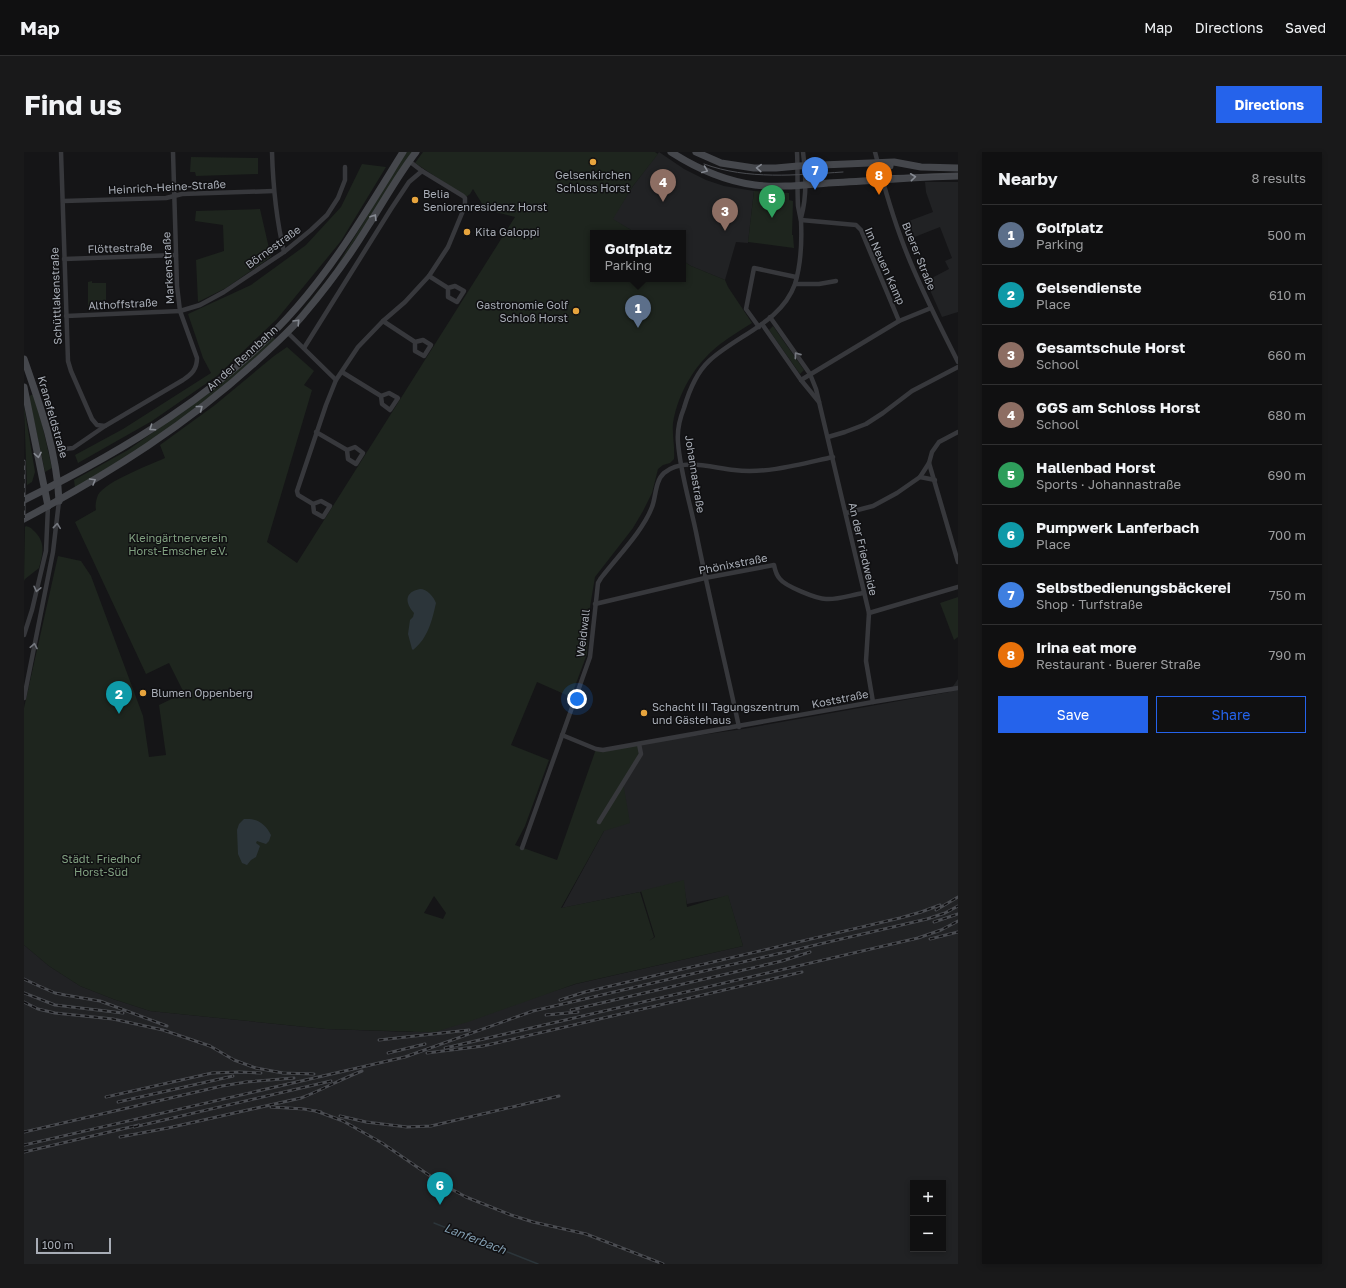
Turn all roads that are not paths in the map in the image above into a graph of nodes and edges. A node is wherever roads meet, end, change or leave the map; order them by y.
1 (61, 152) edge
2 (172, 152) edge
3 (272, 152) edge
4 (403, 152) edge
5 (416, 152) edge
6 (670, 152) edge
7 (696, 152) edge
8 (797, 152) edge
9 (803, 152) edge
10 (874, 152) edge
11 (409, 161) junction
12 (345, 166) dead end
13 (802, 166) junction
14 (878, 166) junction
15 (958, 168) edge
16 (422, 171) junction
17 (958, 176) edge
18 (883, 181) junction
19 (802, 185) junction
20 (273, 191) junction
21 (174, 197) junction
22 (63, 202) junction
23 (801, 220) junction
24 (284, 252) junction
25 (176, 255) junction
26 (64, 259) junction
27 (429, 276) junction
28 (796, 277) junction
29 (836, 281) dead end
30 (795, 284) junction
31 (448, 288) dead end
32 (932, 308) junction
33 (180, 310) junction
34 (66, 316) junction
35 (770, 317) junction
36 (383, 321) junction
37 (899, 321) junction
38 (280, 326) junction
39 (761, 326) junction
40 (287, 332) junction
41 (415, 342) dead end
42 (304, 348) junction
43 (24, 359) edge
44 (958, 362) edge
45 (958, 367) edge
46 (342, 372) junction
47 (810, 374) junction
48 (336, 380) junction
49 (801, 380) junction
50 (24, 386) edge
51 (381, 396) dead end
52 (819, 402) junction
53 (105, 426) junction
54 (316, 432) junction
55 (958, 432) edge
56 (828, 437) junction
57 (65, 449) dead end
58 (347, 450) dead end
59 (833, 457) junction
60 (929, 463) junction
61 (682, 465) junction
62 (920, 478) junction
63 (935, 480) junction
64 (58, 482) junction
65 (45, 490) junction
66 (24, 500) edge
67 (59, 501) junction
68 (313, 504) dead end
69 (48, 506) junction
70 (846, 513) junction
71 (24, 519) edge
72 (958, 562) edge
73 (705, 578) junction
74 (958, 587) edge
75 (863, 593) junction
76 (595, 604) junction
77 (869, 613) junction
78 (24, 635) edge
79 (958, 688) edge
80 (24, 698) edge
81 (873, 702) junction
82 (739, 727) junction
83 (562, 735) junction
84 (639, 744) junction
85 (599, 822) dead end
86 (522, 848) dead end

1 - 22 street, Schüttlakenstraße
2 - 21 street, Markenstraße
3 - 20 street
4 - 38 main road, An der Rennbahn
5 - 11 main road, An der Rennbahn
6 -> 19 main road
13 -> 7 main road
8 - 13 street
9 - 13 street
10 - 14 street, Buerer Straße
11 - 16 street
40 -> 11 main road, An der Rennbahn
12 - 24 street, Börnestraße
13 - 14 main road
13 - 19 street, Johannastraße
14 - 15 main road
14 - 18 street, Buerer Straße
16 - 27 street
16 - 42 street
18 -> 17 main road
18 - 19 main road
18 - 32 street, Buerer Straße
19 - 23 street, Johannastraße
20 - 21 street, Heinrich-Heine-Straße
20 - 24 street
21 - 22 street, Heinrich-Heine-Straße
21 - 25 street, Markenstraße
22 - 26 street, Schüttlakenstraße
23 - 28 street, Johannastraße
23 - 37 street, Im Neuen Kamp
24 - 33 street, Börnestraße
25 - 26 street, Flöttestraße
25 - 33 street, Markenstraße
26 - 34 street, Schüttlakenstraße
27 - 31 street
27 - 36 street
28 - 30 street, Johannastraße
28 - 39 street, An der Friedweide
29 - 30 street
30 - 35 street, Johannastraße
32 - 37 street
32 - 44 street, Buerer Straße
33 - 34 street, Althoffstraße
33 - 53 street, Markenstraße
34 - 53 street, Schüttlakenstraße
35 - 39 street, Johannastraße
47 -> 35 street, An der Friedweide
36 - 41 street
36 - 46 street
37 - 47 street
38 - 40 main road
38 -> 64 main road, An der Rennbahn
39 - 49 street, An der Friedweide
39 - 61 street, Johannastraße
40 - 42 street
67 -> 40 main road, An der Rennbahn
42 - 48 street
43 - 64 main road, Kranefeldstraße
45 - 56 street
46 - 48 street
46 - 51 street
47 - 49 street
47 - 52 street, An der Friedweide
48 - 54 street
49 - 52 street, An der Friedweide
50 -> 65 main road, Kranefeldstraße
52 - 56 street, An der Friedweide
53 - 57 street, Markenstraße
54 - 58 street
54 - 68 street
55 - 60 street
56 - 59 street, An der Friedweide
59 - 61 street
59 - 70 street, An der Friedweide
60 - 62 street
60 - 63 street
61 - 73 street, Johannastraße
61 - 76 street, Weidwall
62 - 63 street
62 - 70 street
63 - 72 street
64 - 65 main road, An der Rennbahn
64 - 67 main road, Kranefeldstraße
65 - 66 main road, An der Rennbahn
65 - 69 main road, Kranefeldstraße
67 - 69 main road, An der Rennbahn
80 -> 67 street
69 - 71 main road, An der Rennbahn
69 -> 78 street
70 - 75 street, An der Friedweide
73 - 75 street, Phönixstraße
73 - 76 street, Phönixstraße
73 - 82 street, Johannastraße
74 - 77 street
75 - 77 street, An der Friedweide
76 - 83 street, Weidwall
77 - 81 street, An der Friedweide
79 - 81 street, Koststraße
81 - 82 street, Koststraße
82 - 84 street, Koststraße
83 - 84 street, Koststraße
83 - 86 street, Weidwall
84 - 85 street

